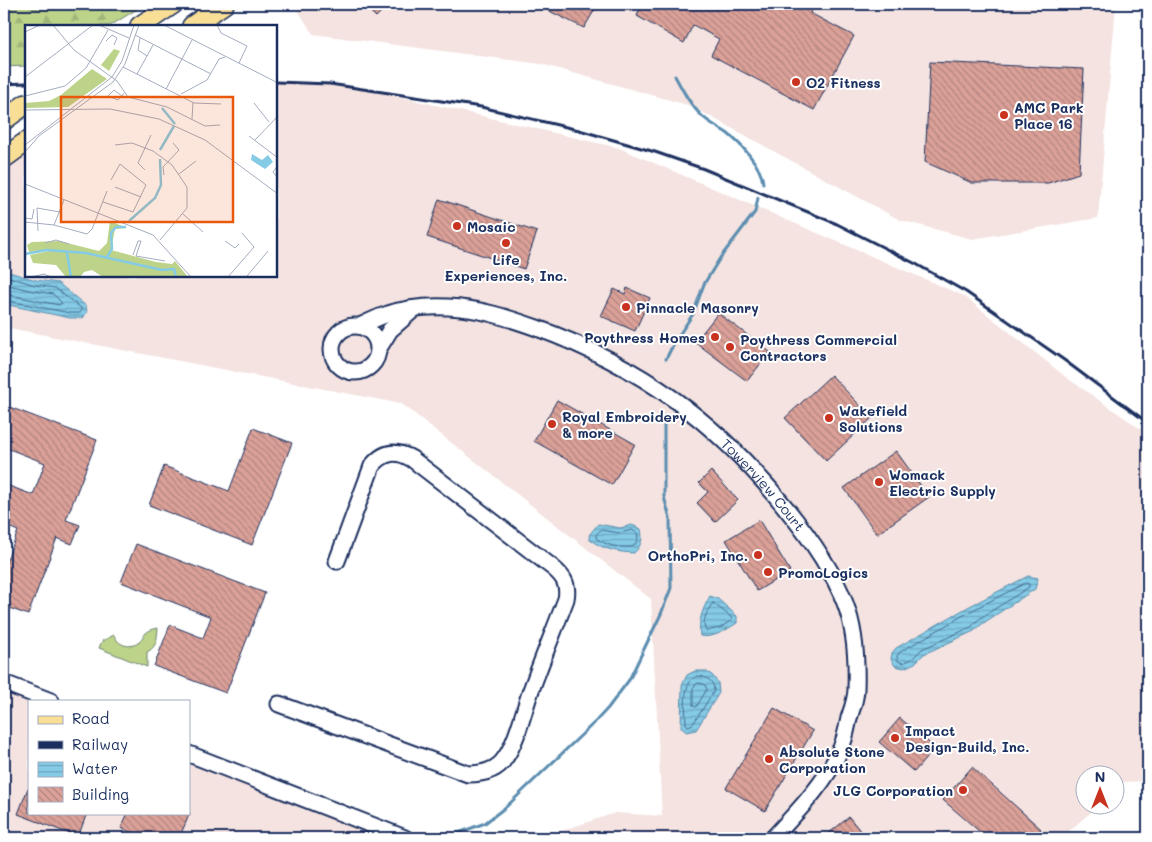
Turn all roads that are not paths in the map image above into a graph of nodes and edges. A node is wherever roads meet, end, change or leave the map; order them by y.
1 (173, 4) edge
2 (224, 4) edge
3 (141, 25) edge
4 (193, 25) edge
5 (25, 105) edge
6 (4, 120) edge
7 (25, 143) edge
8 (4, 158) edge
9 (414, 309) junction
10 (360, 326) junction
11 (379, 348) junction
12 (337, 561) dead end
13 (4, 682) edge
14 (49, 700) edge
15 (279, 704) dead end
16 (190, 754) edge
17 (405, 838) edge
18 (773, 838) edge

1 - 3 main road
2 - 4 main road
5 - 6 main road
7 - 8 main road
9 - 10 street, Towerview Court
9 - 11 street
9 - 18 street, Towerview Court
10 - 11 street
10 - 11 street
12 - 15 street
13 - 14 street
16 - 17 street

